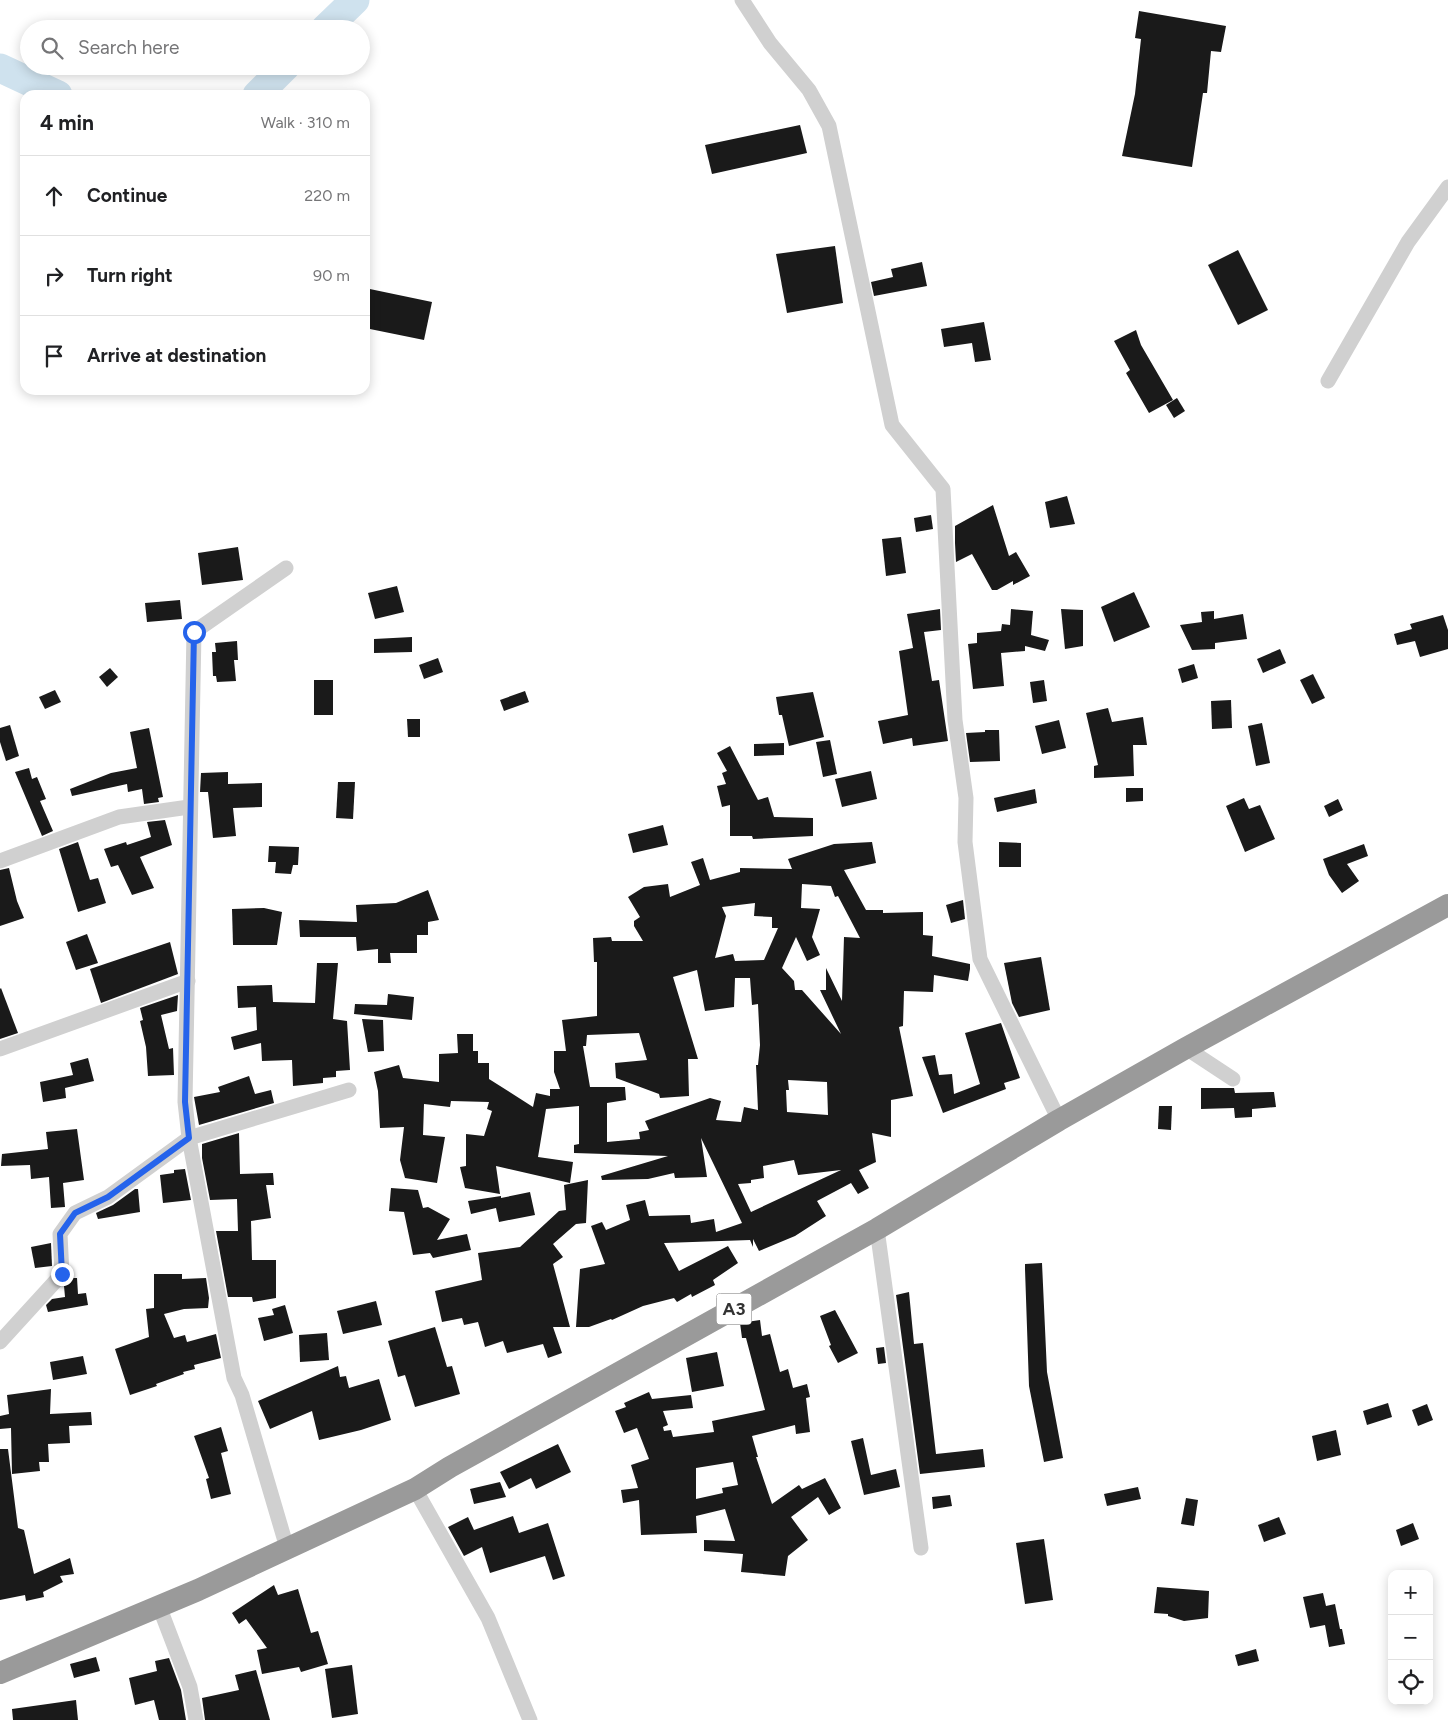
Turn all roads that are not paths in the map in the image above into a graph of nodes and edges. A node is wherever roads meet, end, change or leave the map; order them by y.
1 (742, 0) edge
2 (1448, 187) edge
3 (1328, 381) dead end
4 (286, 568) dead end
5 (189, 807) junction
6 (0, 860) edge
7 (1448, 905) edge
8 (188, 981) junction
9 (1186, 1048) junction
10 (0, 1049) edge
11 (1233, 1079) dead end
12 (349, 1090) dead end
13 (1059, 1120) junction
14 (189, 1138) junction
15 (878, 1229) junction
16 (0, 1342) edge
17 (415, 1489) junction
18 (287, 1548) junction
19 (921, 1548) dead end
20 (159, 1606) junction
21 (0, 1673) edge
22 (196, 1720) edge
23 (530, 1720) edge

1 - 13 street
2 - 3 street
4 - 5 street
5 - 6 street
5 - 8 street
7 - 9 highway, A3
8 - 10 street
8 - 14 street
9 - 11 street
9 - 13 highway, A3
12 - 14 street
13 - 15 highway, A3
14 - 16 street
14 - 18 street
15 - 17 highway, A3
15 - 19 street
17 - 18 highway, A3
17 - 23 street
18 - 20 highway, A3
20 - 21 highway, A3
20 - 22 street

